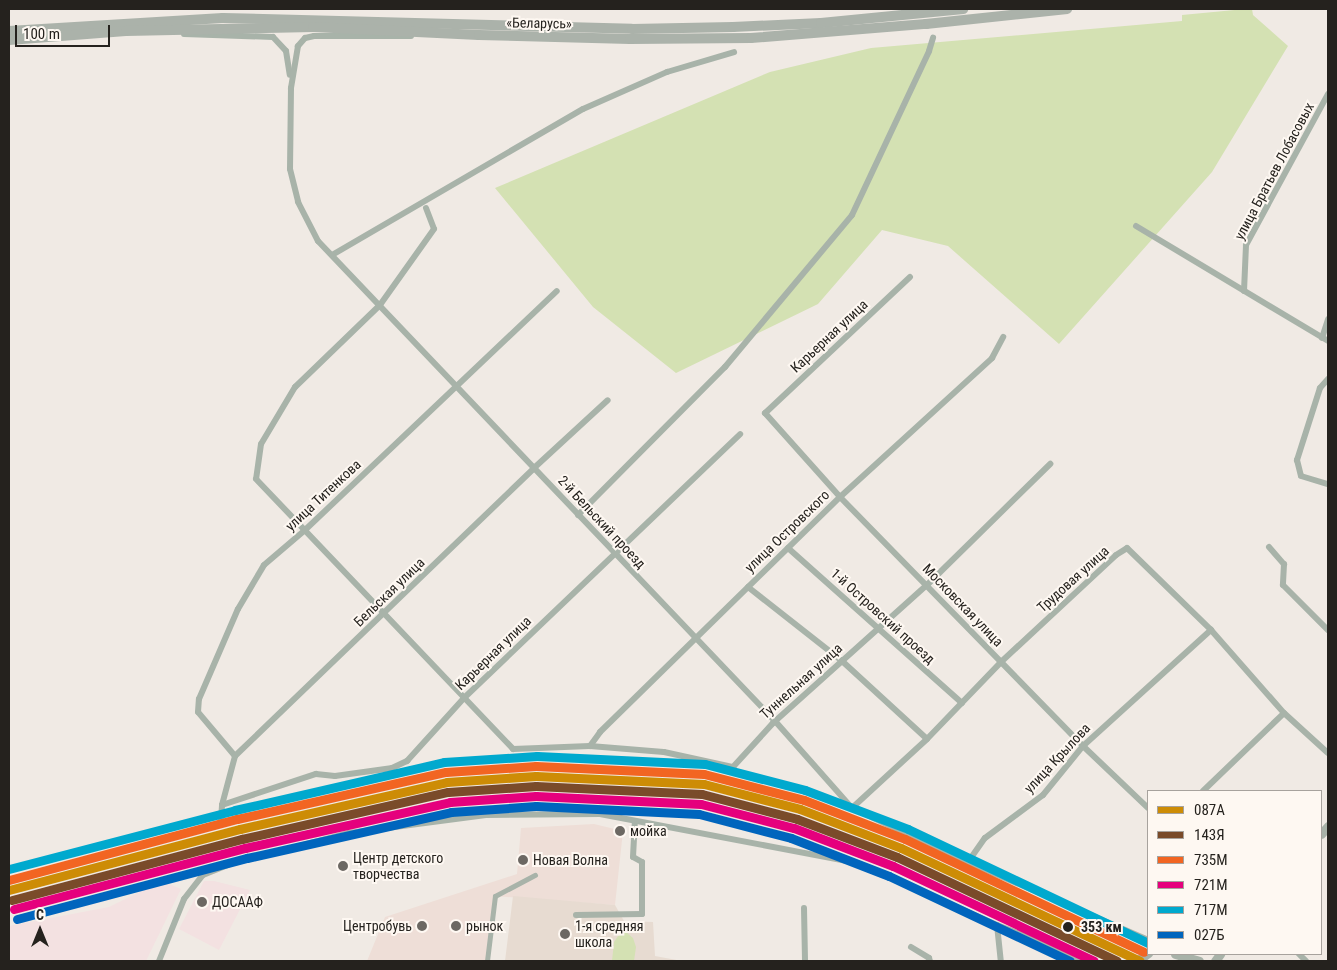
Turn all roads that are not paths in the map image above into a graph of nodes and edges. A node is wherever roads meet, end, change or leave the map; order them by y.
1 (963, 9) edge
2 (1067, 9) edge
3 (9, 31) edge
4 (126, 31) junction
5 (480, 35) junction
6 (933, 38) dead end
7 (9, 40) edge
8 (734, 52) dead end
9 (291, 88) junction
10 (1328, 94) edge
11 (426, 208) dead end
12 (1136, 226) dead end
13 (332, 256) junction
14 (910, 277) dead end
15 (557, 291) dead end
16 (1244, 291) junction
17 (380, 305) junction
18 (1328, 318) edge
19 (1003, 337) dead end
20 (1325, 339) edge
21 (1328, 379) edge
22 (458, 387) junction
23 (608, 400) dead end
24 (765, 413) joint
25 (740, 434) dead end
26 (1050, 464) dead end
27 (534, 468) junction
28 (1328, 484) edge
29 (840, 497) junction
30 (578, 515) junction
31 (305, 530) junction
32 (1269, 547) dead end
33 (788, 548) junction
34 (615, 553) junction
35 (926, 585) junction
36 (748, 587) junction
37 (385, 614) junction
38 (879, 628) junction
39 (1211, 630) junction
40 (1328, 630) edge
41 (696, 638) junction
42 (842, 661) junction
43 (1001, 662) junction
44 (464, 698) junction
45 (962, 703) junction
46 (1284, 713) junction
47 (775, 721) junction
48 (927, 739) junction
49 (590, 746) junction
50 (1083, 746) junction
51 (1328, 753) edge
52 (235, 756) junction
53 (1204, 790) edge
54 (222, 805) junction
55 (1147, 807) edge
56 (852, 808) junction
57 (220, 820) dead end
58 (635, 821) junction
59 (968, 862) junction
60 (536, 875) dead end
61 (804, 908) dead end
62 (576, 914) dead end
63 (998, 925) junction
64 (1147, 940) edge
65 (911, 947) dead end
66 (1178, 955) edge
67 (159, 961) edge
68 (487, 961) edge
69 (805, 961) edge
70 (930, 961) edge
71 (1001, 961) edge
72 (1079, 961) edge
73 (1198, 961) edge

1 - 3 highway, «Беларусь»
2 - 5 highway, «Беларусь»
4 - 5 highway, «Беларусь»
4 - 7 highway, «Беларусь»
4 - 9 street
5 - 9 street
6 - 30 street
8 - 13 street
9 - 13 street, 2-й Бельский проезд
10 - 16 street, улица Братьев Лобасовых
11 - 17 street
12 - 16 street
13 - 17 street, 2-й Бельский проезд
14 - 24 street, Карьерная улица
15 - 22 street, улица Титенкова
16 - 20 street
17 - 22 street, 2-й Бельский проезд
17 - 31 street
18 - 20 street
19 - 29 street, улица Островского
21 - 28 street
22 - 27 street, 2-й Бельский проезд
22 - 31 street, улица Титенкова
23 - 27 street, Бельская улица
24 - 29 street, Московская улица
25 - 34 street, Карьерная улица
26 - 35 street, Туннельная улица
27 - 30 street, 2-й Бельский проезд
27 - 37 street, Бельская улица
29 - 33 street, улица Островского
29 - 35 street, Московская улица
30 - 34 street, 2-й Бельский проезд
31 - 37 street
31 - 52 street, улица Титенкова
32 - 40 street
33 - 36 street, улица Островского
33 - 38 street, 1-й Островский проезд
34 - 41 street, 2-й Бельский проезд
34 - 44 street, Карьерная улица
35 - 38 street, Туннельная улица
35 - 43 street, Московская улица
36 - 41 street, улица Островского
36 - 42 street
37 - 44 street
37 - 52 street, Бельская улица
38 - 42 street, Туннельная улица
38 - 45 street, 1-й Островский проезд
39 - 43 street, Трудовая улица
39 - 46 street, Трудовая улица
39 - 50 street, улица Крылова
41 - 47 street, 2-й Бельский проезд
41 - 49 street, улица Островского
42 - 47 street, Туннельная улица
42 - 48 street
43 - 45 street, Трудовая улица
43 - 50 street, Московская улица
44 - 49 street, Туннельная улица
44 - 54 street, Карьерная улица
45 - 48 street, Трудовая улица
46 - 51 street, Трудовая улица
46 - 53 street
47 - 49 street, Туннельная улица
47 - 56 street, 2-й Бельский проезд
48 - 56 street, Трудовая улица
50 - 55 street, Московская улица
50 - 59 street, улица Крылова
52 - 54 street
54 - 57 street
56 - 59 street
58 - 62 street
58 - 63 street
58 - 67 street
59 - 64 street
60 - 68 street
61 - 69 street
63 - 71 street
63 - 72 street
65 - 70 street
66 - 73 main road

